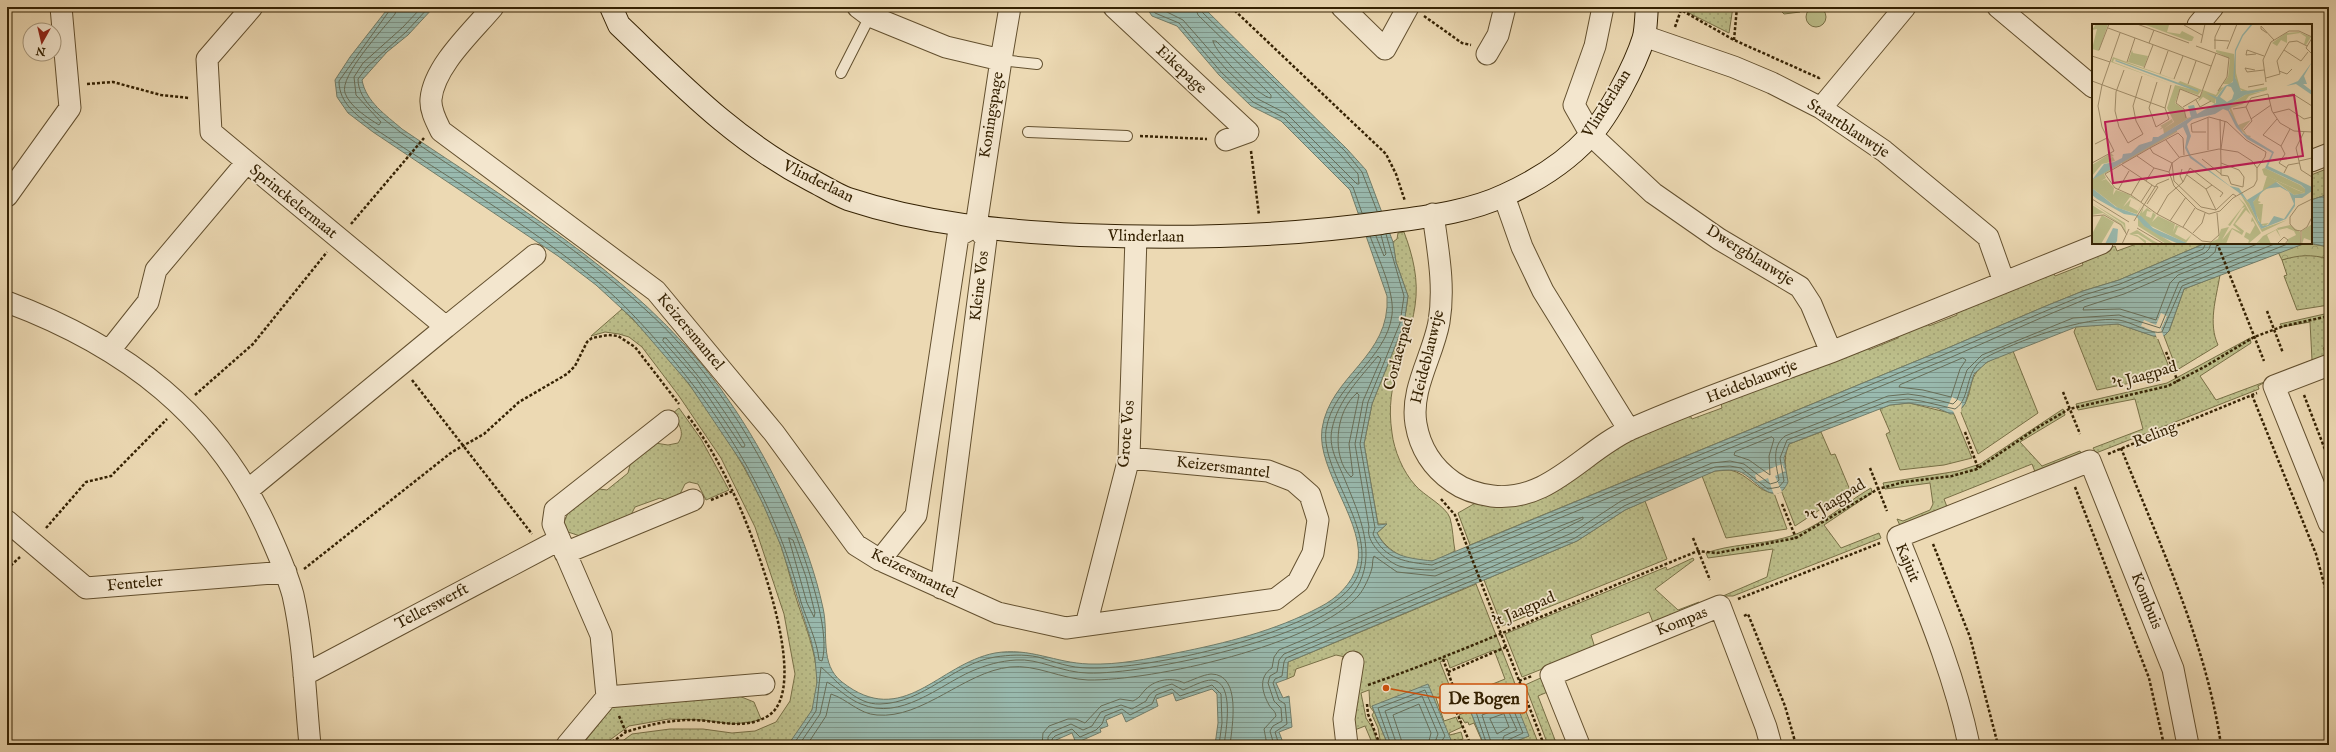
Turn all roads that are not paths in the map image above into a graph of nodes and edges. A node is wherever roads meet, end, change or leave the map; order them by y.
1 (61, 7) edge
2 (252, 7) edge
3 (493, 7) edge
4 (611, 7) edge
5 (1010, 7) edge
6 (1114, 7) edge
7 (1342, 7) edge
8 (1505, 7) edge
9 (1603, 7) edge
10 (1647, 7) edge
11 (1905, 7) edge
12 (1998, 7) edge
13 (2213, 7) edge
14 (1413, 9) edge
15 (864, 11) edge
16 (2199, 24) edge
17 (1644, 36) junction
18 (1487, 54) road end
19 (1001, 60) junction
20 (1037, 64) dead end
21 (840, 73) dead end
22 (2092, 86) edge
23 (1821, 108) junction
24 (1028, 132) dead end
25 (1591, 135) junction
26 (1127, 136) road end
27 (1226, 140) road end
28 (2329, 154) edge
29 (2312, 161) edge
30 (247, 162) junction
31 (7, 196) edge
32 (1504, 196) junction
33 (1433, 214) junction
34 (976, 226) junction
35 (1136, 237) junction
36 (2099, 244) edge
37 (535, 255) dead end
38 (2004, 282) junction
39 (7, 302) edge
40 (446, 327) junction
41 (110, 350) junction
42 (1831, 352) junction
43 (2329, 365) edge
44 (668, 421) dead end
45 (1629, 430) junction
46 (1128, 458) junction
47 (248, 490) junction
48 (693, 500) dead end
49 (7, 521) edge
50 (2329, 523) edge
51 (1898, 537) joint
52 (556, 547) junction
53 (880, 560) junction
54 (286, 572) junction
55 (941, 588) junction
56 (1086, 625) junction
57 (1353, 662) dead end
58 (304, 675) junction
59 (764, 684) dead end
60 (607, 696) junction
61 (310, 745) edge
62 (567, 745) edge
63 (1347, 745) edge
64 (1579, 745) edge
65 (1771, 745) edge
66 (1969, 745) edge
67 (2188, 745) edge

1 - 31 street
2 - 30 street
3 - 53 street, Keizersmantel
4 - 34 street, Vlinderlaan
5 - 19 street
6 - 27 street, Eikepage
7 - 14 street
8 - 18 street
9 - 25 street, Dwergblauwtje
10 - 17 street, Vlinderlaan
11 - 23 street
12 - 22 street
13 - 16 street
15 - 19 street, Koningspage
15 - 21 lane
17 - 23 street, Staartblauwtje
17 - 25 street, Vlinderlaan
19 - 20 lane
19 - 34 street, Koningspage
23 - 38 street, Staartblauwtje
24 - 26 lane
25 - 32 street, Vlinderlaan
25 - 42 street, Dwergblauwtje
28 - 29 street
30 - 40 street, Sprinckelermaat
30 - 41 street, Sprinckelermaat
32 - 33 street, Vlinderlaan
32 - 45 street
33 - 35 street, Vlinderlaan
33 - 45 street, Heideblauwtje
34 - 35 street, Vlinderlaan
34 - 53 street, Kleine Vos
34 - 55 street, Kleine Vos
35 - 46 street, Grote Vos
36 - 38 street
37 - 40 street
38 - 42 street
39 - 41 street
40 - 47 street
41 - 47 street
42 - 45 street, Heideblauwtje
43 - 50 street
44 - 52 street
46 - 56 street, Grote Vos
46 - 56 street, Keizersmantel
47 - 54 street
48 - 52 street, Tellerswerft
49 - 54 street, Fenteler
51 - 66 street, Kajuit
51 - 67 street, Kombuis
52 - 58 street, Tellerswerft
52 - 60 street
53 - 55 street, Keizersmantel
54 - 58 street
55 - 56 street, Keizersmantel
57 - 63 street
58 - 61 street
59 - 60 street
60 - 62 street
64 - 65 street, Kompas

